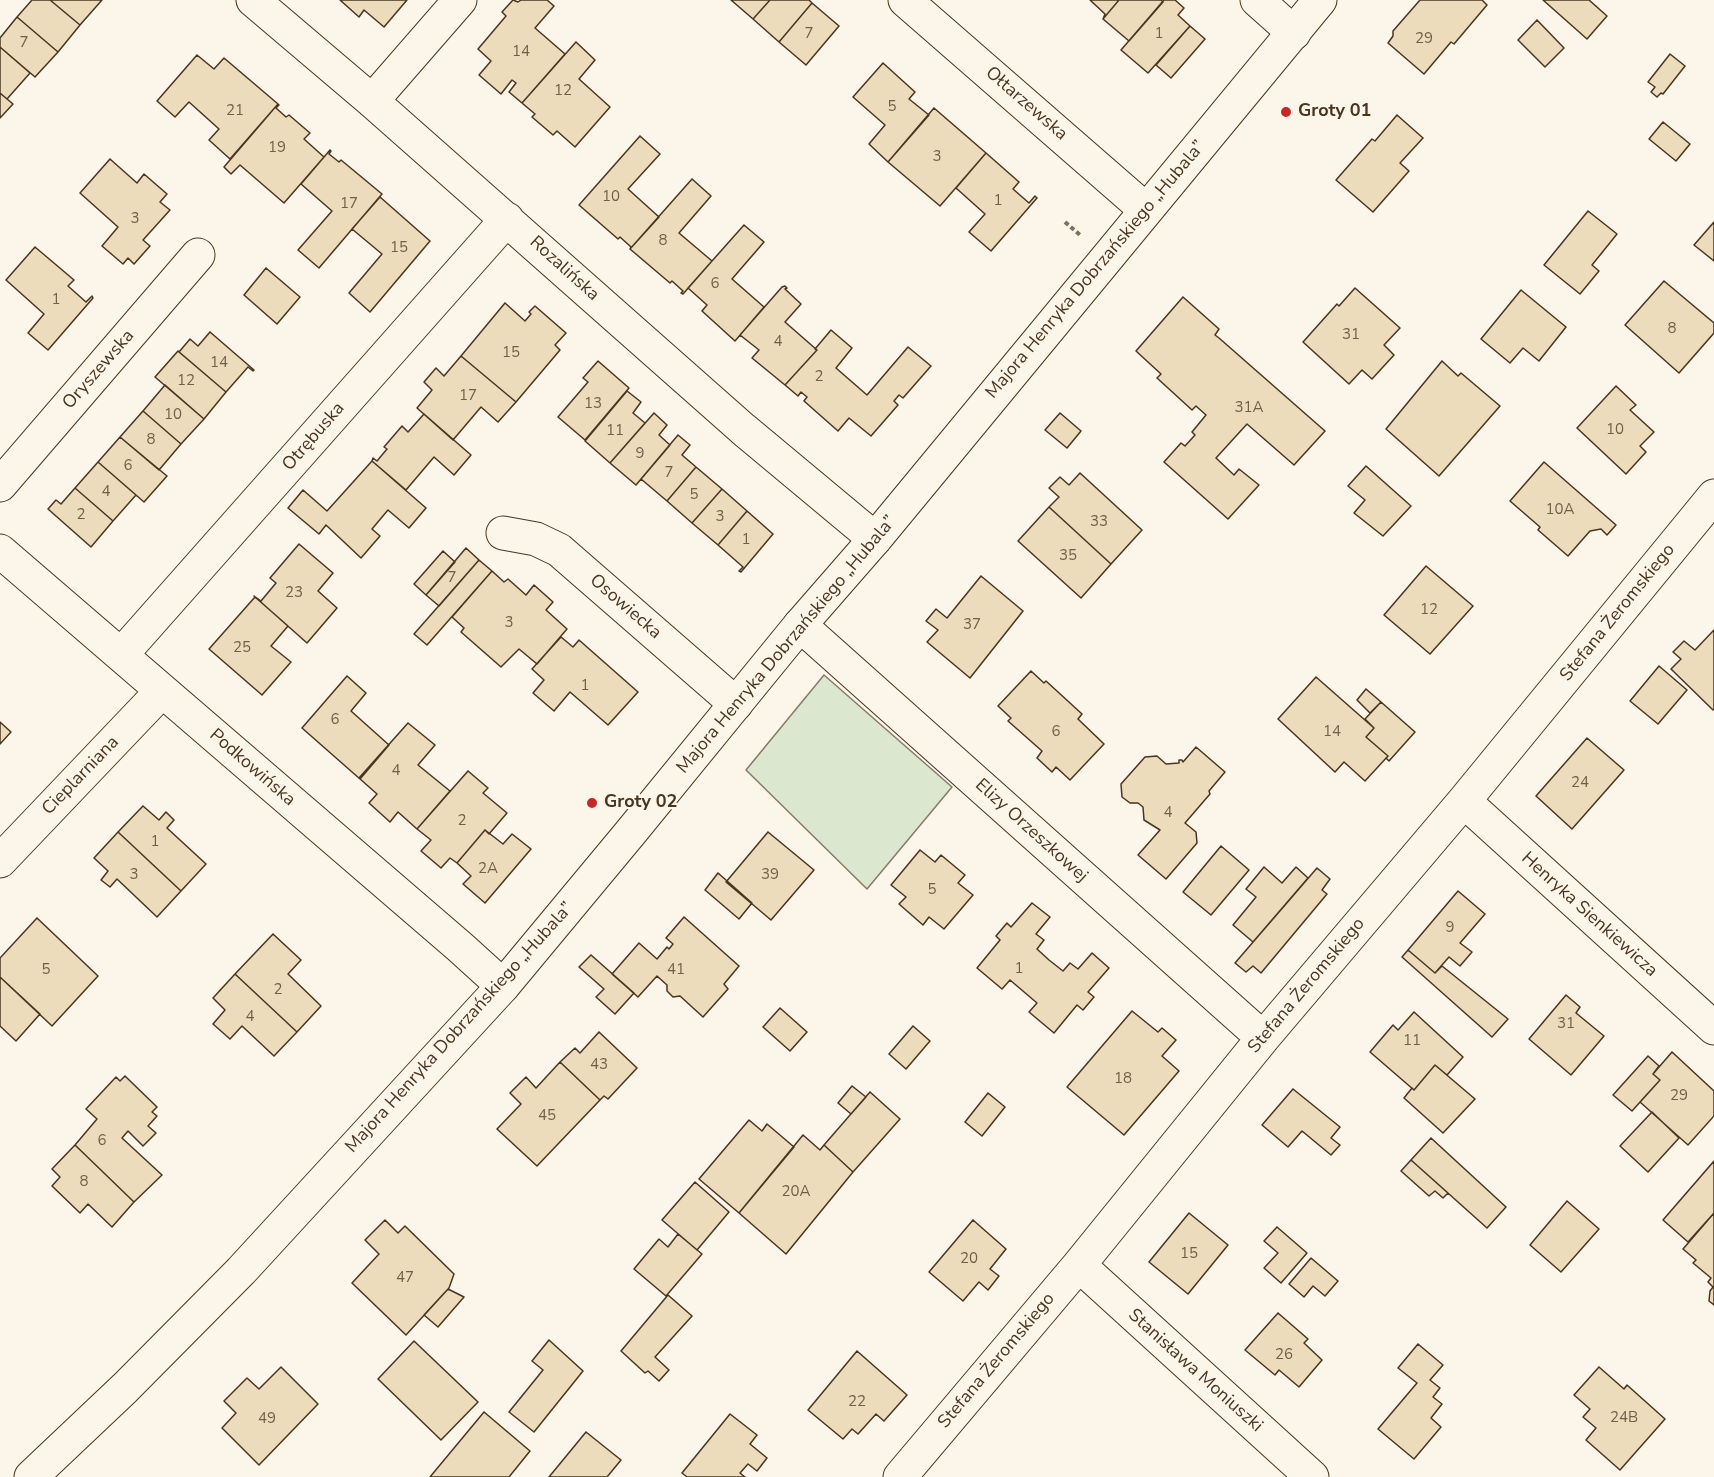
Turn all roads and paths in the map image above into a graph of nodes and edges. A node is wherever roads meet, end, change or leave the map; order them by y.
1 (253, 0) edge
2 (460, 0) edge
3 (905, 0) edge
4 (1257, 0) edge
5 (1320, 0) edge
6 (1294, 33) junction
7 (372, 100) junction
8 (1146, 210) junction
9 (507, 219) junction
10 (198, 255) dead end
11 (0, 485) edge
12 (1714, 496) edge
13 (503, 533) dead end
14 (875, 539) junction
15 (0, 551) edge
16 (800, 625) junction
17 (121, 655) junction
18 (162, 691) junction
19 (736, 704) junction
20 (1464, 801) junction
21 (0, 861) edge
22 (502, 986) junction
23 (1714, 1028) edge
24 (1263, 1038) junction
25 (1079, 1265) junction
26 (31, 1477) edge
27 (900, 1477) edge
28 (1312, 1477) edge

1 - 7 street, Rozalińska
2 - 7 street
3 - 8 street, Ołtarzewska
4 - 6 street
5 - 6 street, Majora Henryka Dobrzańskiego „Hubala”
6 - 8 street, Majora Henryka Dobrzańskiego „Hubala”
7 - 9 street, Rozalińska
8 - 14 street, Majora Henryka Dobrzańskiego „Hubala”
9 - 14 street, Rozalińska
9 - 17 street, Otrębuska
10 - 11 street, Oryszewska
12 - 20 street, Stefana Żeromskiego
13 - 19 street, Osowiecka
14 - 16 street, Majora Henryka Dobrzańskiego „Hubala”
15 - 17 street, Podkowińska
16 - 19 street, Majora Henryka Dobrzańskiego „Hubala”
16 - 24 street, Elizy Orzeszkowej
17 - 18 street, Podkowińska
18 - 21 street, Cieplarniana
18 - 22 street, Podkowińska
19 - 22 street, Majora Henryka Dobrzańskiego „Hubala”
20 - 23 street, Henryka Sienkiewicza
20 - 24 street, Stefana Żeromskiego
22 - 26 street, Majora Henryka Dobrzańskiego „Hubala”
24 - 25 street, Stefana Żeromskiego
25 - 27 street, Stefana Żeromskiego
25 - 28 street, Stanisława Moniuszki

